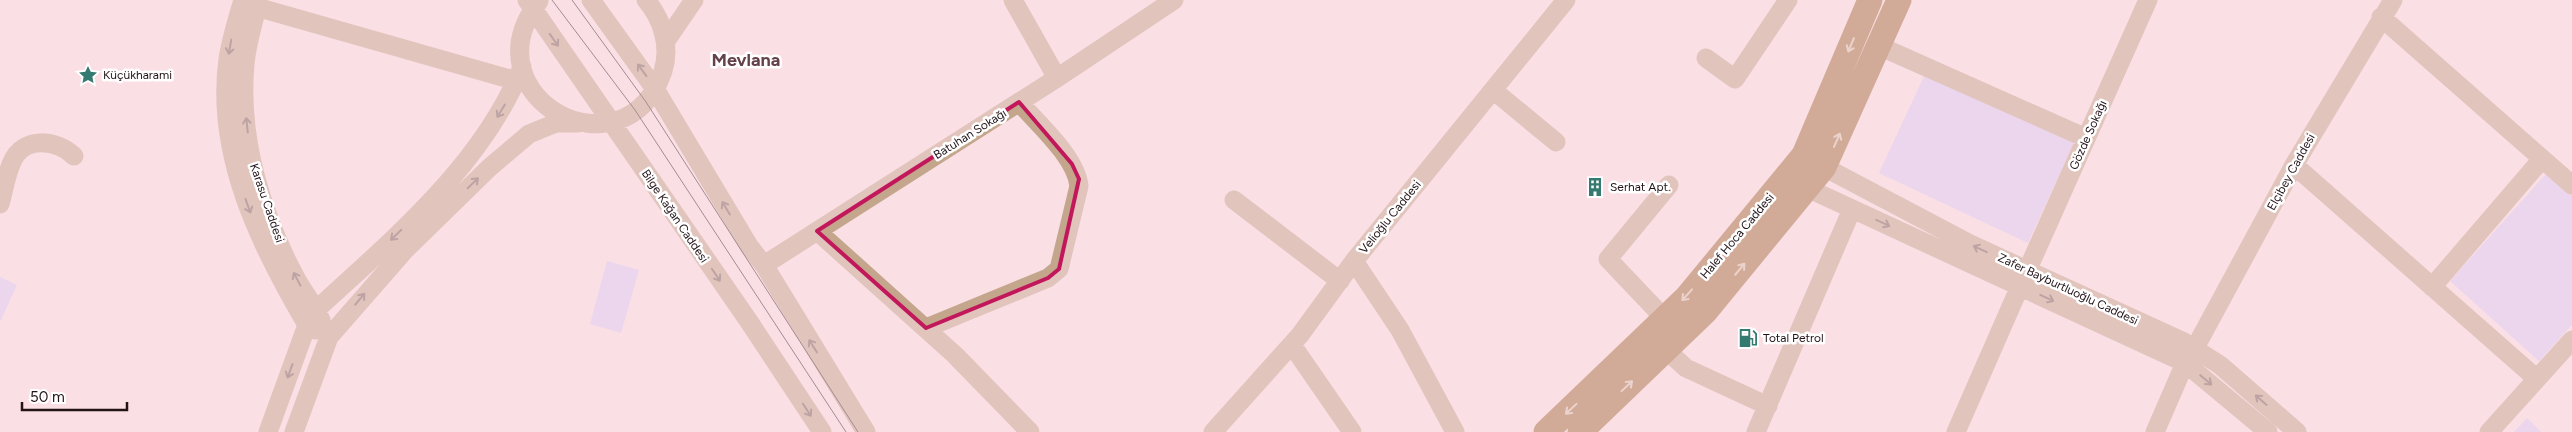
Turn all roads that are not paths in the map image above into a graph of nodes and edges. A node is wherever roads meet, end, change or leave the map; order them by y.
1 (591, 0) edge
2 (646, 0) edge
3 (694, 0) edge
4 (1013, 0) edge
5 (1174, 0) edge
6 (1566, 0) edge
7 (1788, 0) edge
8 (1870, 0) edge
9 (1899, 0) edge
10 (2148, 0) edge
11 (2393, 0) edge
12 (250, 2) edge
13 (533, 3) edge
14 (2382, 17) junction
15 (666, 41) junction
16 (1879, 46) junction
17 (1706, 58) dead end
18 (519, 74) junction
19 (1057, 78) junction
20 (655, 89) junction
21 (1493, 90) junction
22 (1019, 102) junction
23 (610, 122) junction
24 (578, 123) junction
25 (2086, 138) junction
26 (1556, 142) dead end
27 (74, 156) dead end
28 (2542, 159) junction
29 (2294, 165) junction
30 (1824, 167) junction
31 (1669, 185) dead end
32 (2572, 186) edge
33 (1807, 188) junction
34 (1234, 200) dead end
35 (0, 204) edge
36 (1852, 209) junction
37 (817, 230) junction
38 (1354, 261) junction
39 (764, 265) junction
40 (2023, 278) junction
41 (1340, 281) junction
42 (2432, 287) junction
43 (312, 318) junction
44 (1664, 318) junction
45 (926, 328) junction
46 (329, 337) junction
47 (2572, 340) edge
48 (1292, 344) junction
49 (1665, 350) junction
50 (2190, 356) junction
51 (2537, 378) junction
52 (1768, 406) junction
53 (268, 432) edge
54 (294, 432) edge
55 (822, 432) edge
56 (866, 432) edge
57 (1030, 432) edge
58 (1213, 432) edge
59 (1352, 432) edge
60 (1455, 432) edge
61 (1546, 432) edge
62 (1580, 432) edge
63 (1756, 432) edge
64 (1956, 432) edge
65 (2155, 432) edge
66 (2268, 432) edge
67 (2297, 432) edge
68 (2489, 432) edge

20 -> 1 street
2 - 15 street
3 - 15 street
4 - 19 street
5 - 19 street, Batuhan Sokağı
6 - 21 street, Velioğlu Caddesi
7 - 17 street
8 -> 44 main road, Halef Hoca Caddesi
9 - 16 main road, Halef Hoca Caddesi
10 - 25 street, Gözde Sokağı
11 - 14 street, Elçibey Caddesi
12 - 18 street
12 - 43 street, Karasu Caddesi
13 - 18 street
13 -> 23 street, Bilge Kağan Caddesi
14 - 28 street
14 - 29 street, Elçibey Caddesi
15 - 20 street
16 - 25 street
30 -> 16 main road, Halef Hoca Caddesi
18 - 24 street
18 -> 43 street
19 - 22 street, Batuhan Sokağı
20 - 23 street
39 -> 20 street
21 - 26 street
21 - 38 street, Velioğlu Caddesi
22 - 37 street, Batuhan Sokağı
22 - 45 street
23 - 24 street
23 -> 55 street, Bilge Kağan Caddesi
46 -> 24 street
25 - 40 street, Gözde Sokağı
27 - 35 street
28 - 32 street
28 - 42 street
29 - 42 street
29 - 50 street, Elçibey Caddesi
30 - 33 main road, Halef Hoca Caddesi
40 -> 30 street, Zafer Bayburtluoğlu Caddesi
31 - 44 street
33 - 36 street, Zafer Bayburtluoğlu Caddesi
49 -> 33 main road, Halef Hoca Caddesi
34 - 41 street
36 -> 40 street, Zafer Bayburtluoğlu Caddesi
36 - 52 street
37 - 39 street, Batuhan Sokağı
37 - 45 street
38 - 41 street, Velioğlu Caddesi
38 - 60 street
56 -> 39 street
40 - 50 street, Zafer Bayburtluoğlu Caddesi
40 - 64 street, Gözde Sokağı
41 - 48 street, Velioğlu Caddesi
42 - 51 street
43 - 46 street
43 -> 53 street
44 -> 61 main road, Halef Hoca Caddesi
45 - 57 street
46 - 54 street
47 - 51 street
48 - 58 street, Velioğlu Caddesi
48 - 59 street
49 - 52 street
62 -> 49 main road, Halef Hoca Caddesi
50 - 65 street, Elçibey Caddesi
50 -> 66 street, Zafer Bayburtluoğlu Caddesi
67 -> 50 street, Zafer Bayburtluoğlu Caddesi
51 - 68 street
52 - 63 street

